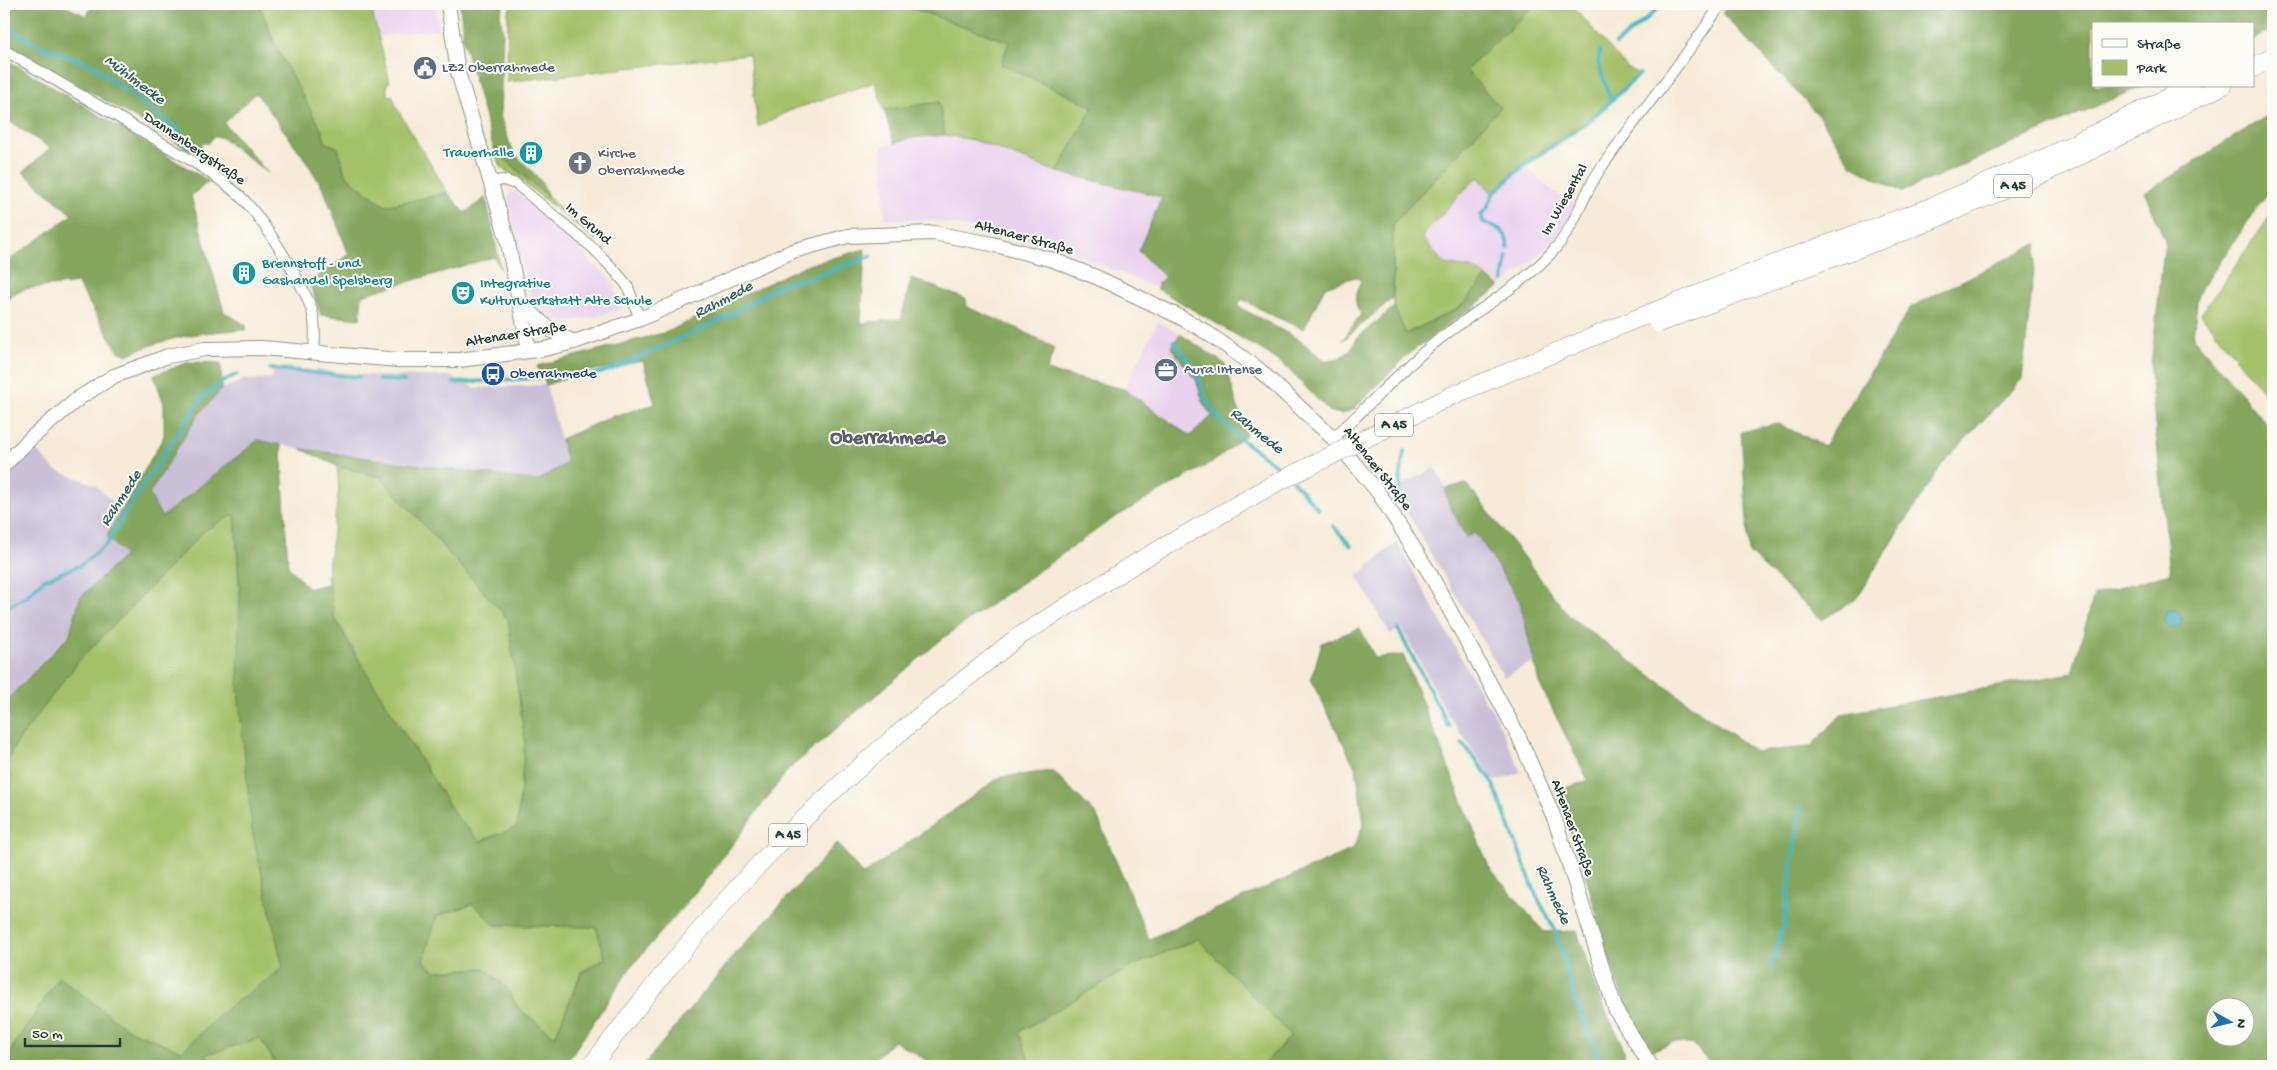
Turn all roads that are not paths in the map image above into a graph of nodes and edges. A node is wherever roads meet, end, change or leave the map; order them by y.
1 (448, 4) edge
2 (1721, 4) edge
3 (2273, 43) edge
4 (4, 50) edge
5 (2254, 53) edge
6 (2273, 57) edge
7 (2254, 67) edge
8 (2187, 88) edge
9 (2218, 88) edge
10 (491, 182) junction
11 (1794, 264) junction
12 (520, 301) junction
13 (640, 319) junction
14 (574, 342) junction
15 (529, 351) junction
16 (314, 353) junction
17 (1334, 438) junction
18 (4, 465) edge
19 (1022, 642) junction
20 (590, 1066) edge
21 (602, 1066) edge
22 (1651, 1066) edge

1 - 10 main road
2 - 17 street, Im Wiesental
3 - 5 highway
4 - 16 street, Dannenbergstraße
6 - 7 highway
8 - 11 highway, A 45
9 - 11 highway, A 45
10 - 12 main road
10 - 13 street, Im Grund
11 - 19 highway, A 45, bridge
12 - 14 main road
12 - 15 main road
13 - 14 main road, Altenaer Straße
13 - 17 main road, Altenaer Straße
14 - 15 main road, Altenaer Straße
15 - 16 main road, Altenaer Straße
16 - 18 main road, Altenaer Straße
17 - 22 main road, Altenaer Straße
19 - 20 highway, A 45
19 - 21 highway, A 45

